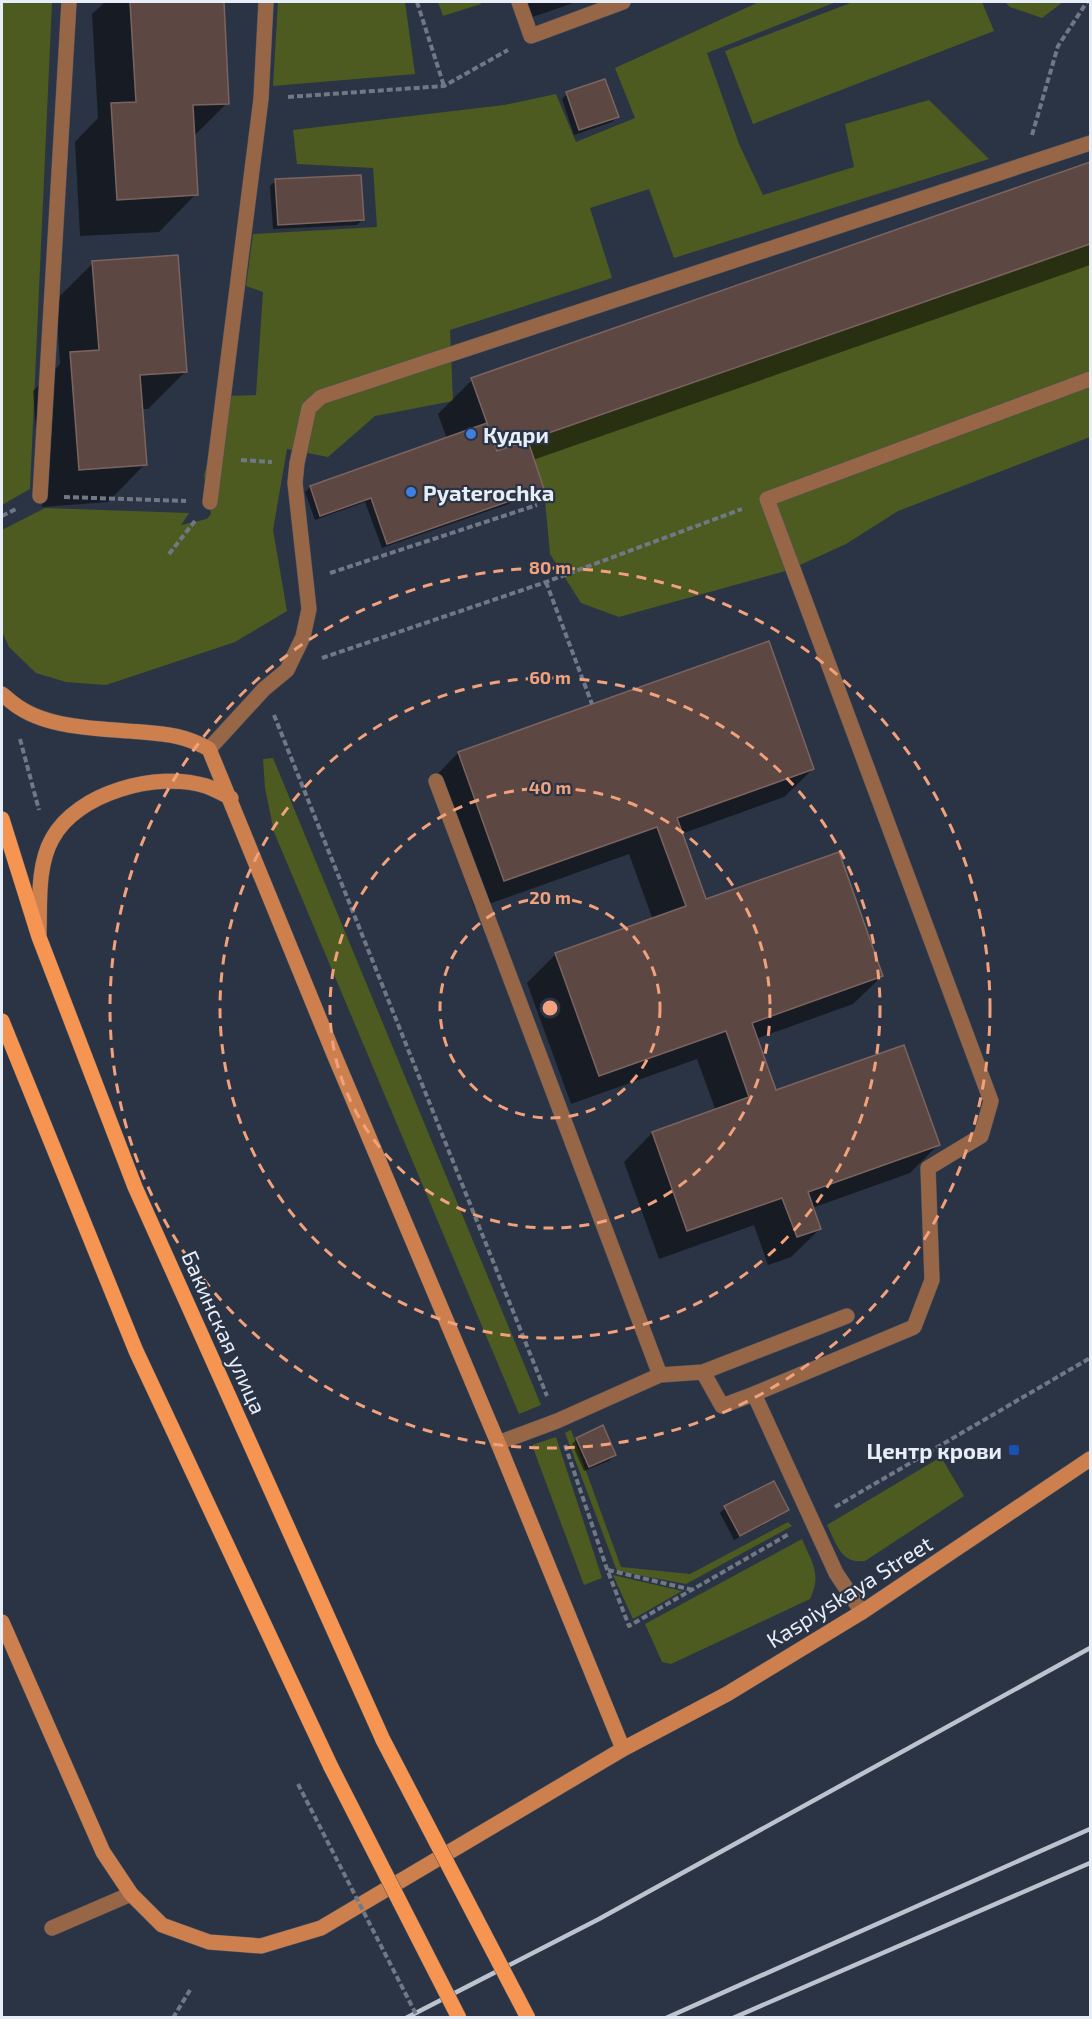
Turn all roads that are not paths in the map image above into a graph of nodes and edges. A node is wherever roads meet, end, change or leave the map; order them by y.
1 (69, 2) edge
2 (266, 2) edge
3 (519, 2) edge
4 (622, 2) edge
5 (1090, 143) edge
6 (1090, 379) edge
7 (40, 496) road end
8 (210, 502) road end
9 (2, 694) edge
10 (209, 749) junction
11 (436, 781) dead end
12 (231, 798) junction
13 (2, 819) edge
14 (39, 937) junction
15 (2, 1021) edge
16 (847, 1316) dead end
17 (703, 1372) junction
18 (660, 1375) junction
19 (754, 1394) junction
20 (498, 1443) junction
21 (1090, 1459) edge
22 (862, 1612) junction
23 (2, 1623) edge
24 (624, 1749) junction
25 (131, 1894) junction
26 (52, 1928) dead end
27 (459, 2018) edge
28 (528, 2018) edge

1 - 7 lane
2 - 8 lane
3 - 4 lane
5 - 10 lane
6 - 19 lane
9 - 10 main road
10 - 12 main road
11 - 18 lane
12 - 14 main road
12 - 20 main road
13 - 14 main road, Бакинская улица
14 - 28 main road, Бакинская улица, bridge
15 - 27 main road, bridge
16 - 17 lane
17 - 18 lane
17 - 19 lane
18 - 20 lane
19 - 22 lane
20 - 24 main road
21 - 22 main road, Kaspiyskaya Street
22 - 24 main road, Kaspiyskaya Street
23 - 25 main road, Kaspiyskaya Street
24 - 25 main road, Kaspiyskaya Street
25 - 26 lane

